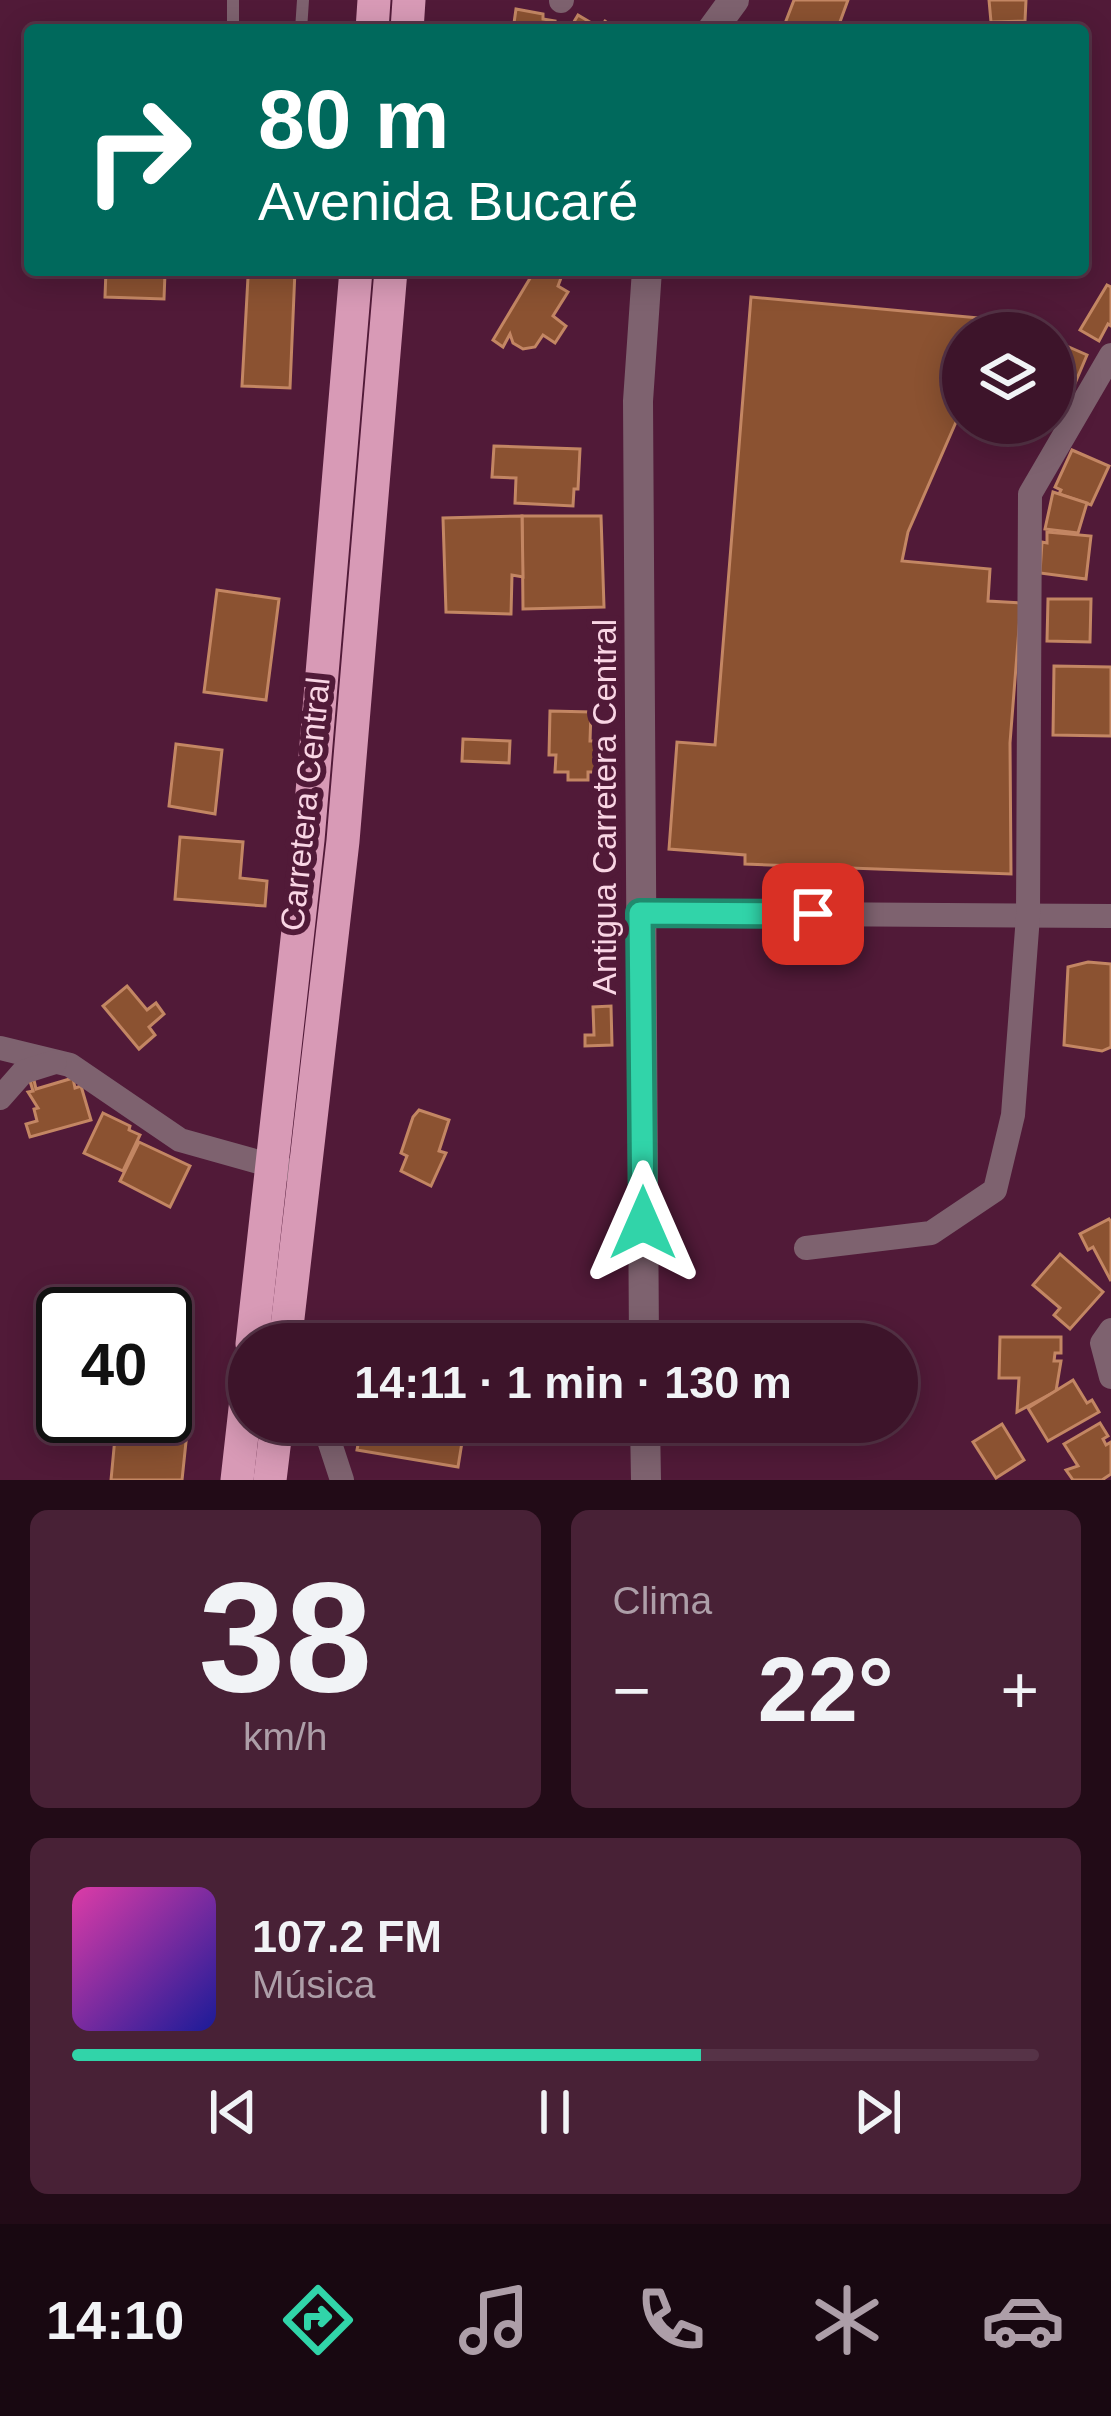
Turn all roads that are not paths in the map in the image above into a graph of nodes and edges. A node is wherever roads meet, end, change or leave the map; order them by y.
1 (356, 276) edge
2 (390, 276) edge
3 (647, 276) edge
4 (1111, 355) edge
5 (640, 913) junction
6 (1028, 916) junction
7 (1111, 916) edge
8 (0, 1048) edge
9 (58, 1062) junction
10 (0, 1098) edge
11 (289, 1169) junction
12 (806, 1248) dead end
13 (256, 1323) edge
14 (286, 1323) edge
15 (644, 1323) edge
16 (1111, 1330) edge
17 (1111, 1377) edge
18 (241, 1443) edge
19 (274, 1443) edge
20 (329, 1443) edge
21 (645, 1443) edge
22 (237, 1480) edge
23 (270, 1480) edge
24 (342, 1480) edge
25 (646, 1480) edge

1 - 11 highway, Carretera Central
2 - 11 highway, Carretera Central
3 - 5 street, Antigua Carretera Central
4 - 6 street
5 - 6 street
5 - 15 street, Antigua Carretera Central
6 - 7 street
6 - 12 street
8 - 9 street
9 - 10 street
9 - 11 street
11 - 13 highway, Carretera Central
11 - 14 highway, Carretera Central
16 - 17 street
18 - 22 highway
19 - 23 highway
20 - 24 street
21 - 25 street

